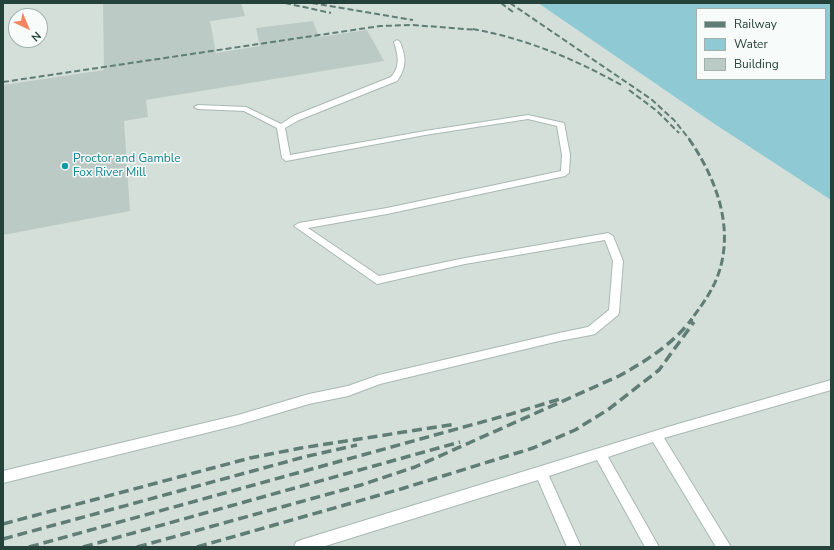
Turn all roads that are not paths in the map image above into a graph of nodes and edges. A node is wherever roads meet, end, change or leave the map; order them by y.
1 (397, 42) dead end
2 (198, 107) dead end
3 (281, 127) junction
4 (831, 385) edge
5 (656, 436) junction
6 (600, 454) junction
7 (541, 474) junction
8 (3, 477) edge
9 (308, 546) edge
10 (574, 547) edge
11 (652, 547) edge
12 (724, 547) edge

1 - 3 lane
2 - 3 lane
3 - 8 lane
4 - 5 lane
5 - 6 lane
5 - 12 lane
6 - 7 lane
6 - 11 lane
7 - 9 lane
7 - 10 lane

